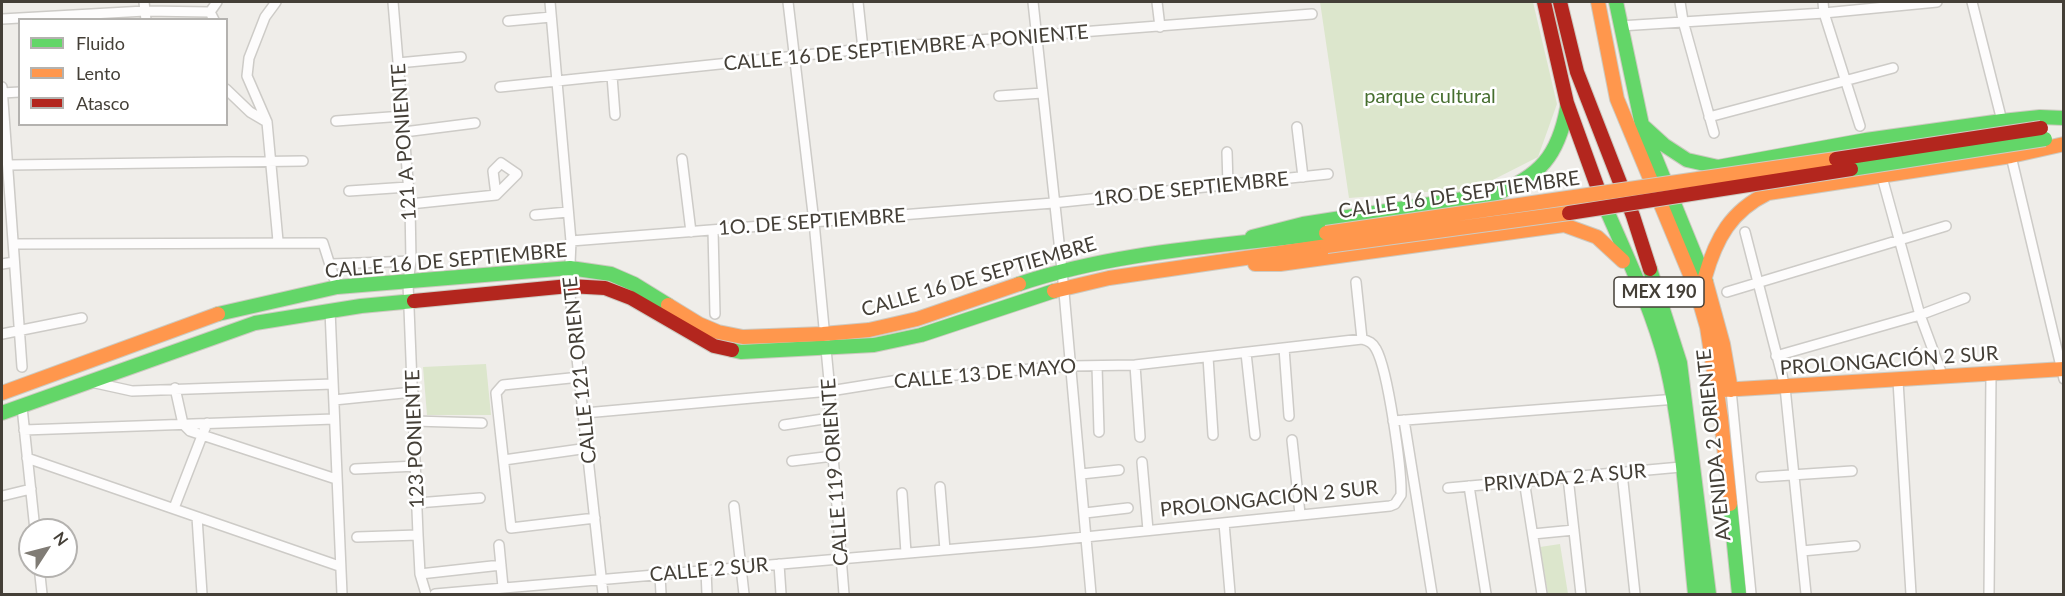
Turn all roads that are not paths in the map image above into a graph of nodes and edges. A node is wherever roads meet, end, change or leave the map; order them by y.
1 (217, 2) edge
2 (276, 2) edge
3 (393, 2) edge
4 (550, 2) edge
5 (788, 2) edge
6 (858, 2) edge
7 (1033, 2) edge
8 (1157, 2) edge
9 (1544, 2) edge
10 (1560, 2) edge
11 (1598, 2) edge
12 (1616, 2) edge
13 (1680, 2) edge
14 (1823, 2) edge
15 (1937, 2) edge
16 (1972, 2) edge
17 (145, 11) edge
18 (1824, 13) junction
19 (1312, 14) dead end
20 (212, 16) edge
21 (551, 17) junction
22 (18, 18) edge
23 (20, 18) edge
24 (2, 19) edge
25 (508, 21) dead end
26 (1683, 21) junction
27 (1620, 26) junction
28 (1160, 27) junction
29 (1036, 34) junction
30 (863, 49) junction
31 (793, 56) junction
32 (461, 57) dead end
33 (398, 63) junction
34 (1893, 68) dead end
35 (612, 76) junction
36 (1845, 79) junction
37 (556, 82) junction
38 (2, 87) edge
39 (500, 87) dead end
40 (228, 90) edge
41 (18, 92) edge
42 (2, 93) edge
43 (1042, 93) junction
44 (999, 96) dead end
45 (1568, 103) junction
46 (3, 115) edge
47 (615, 115) dead end
48 (403, 116) junction
49 (1709, 117) junction
50 (2064, 118) edge
51 (336, 121) dead end
52 (2002, 121) junction
53 (267, 122) junction
54 (475, 123) dead end
55 (1642, 125) junction
56 (2064, 125) edge
57 (1860, 126) dead end
58 (1298, 128) dead end
59 (404, 132) junction
60 (1714, 133) dead end
61 (2043, 133) junction
62 (2064, 136) edge
63 (2064, 144) edge
64 (1227, 152) dead end
65 (2011, 156) junction
66 (682, 159) dead end
67 (272, 161) junction
68 (303, 161) dead end
69 (9, 165) junction
70 (1328, 174) dead end
71 (1303, 177) junction
72 (1882, 177) junction
73 (1228, 185) junction
74 (6, 187) edge
75 (408, 187) junction
76 (349, 191) dead end
77 (496, 195) dead end
78 (1053, 203) junction
79 (410, 204) junction
80 (568, 213) junction
81 (535, 215) dead end
82 (814, 222) junction
83 (1946, 226) dead end
84 (713, 230) junction
85 (692, 232) junction
86 (1745, 232) dead end
87 (1898, 239) junction
88 (1326, 240) junction
89 (278, 241) junction
90 (571, 242) junction
91 (15, 244) junction
92 (1225, 247) junction
93 (411, 261) junction
94 (14, 262) junction
95 (1220, 263) junction
96 (2, 264) edge
97 (332, 264) junction
98 (570, 268) junction
99 (1062, 270) junction
100 (1705, 277) junction
101 (1634, 278) junction
102 (1356, 282) dead end
103 (1759, 282) junction
104 (408, 283) junction
105 (570, 286) junction
106 (337, 287) junction
107 (1063, 288) junction
108 (1727, 292) dead end
109 (1965, 298) dead end
110 (410, 302) junction
111 (330, 310) junction
112 (715, 314) dead end
113 (1920, 315) junction
114 (82, 318) dead end
115 (18, 330) junction
116 (2, 334) edge
117 (1362, 339) junction
118 (824, 341) junction
119 (1284, 348) junction
120 (1246, 353) junction
121 (1776, 356) junction
122 (1208, 357) junction
123 (1135, 365) junction
124 (1070, 366) junction
125 (1098, 366) junction
126 (22, 367) dead end
127 (2063, 369) edge
128 (1991, 375) junction
129 (580, 377) junction
130 (1943, 377) junction
131 (2064, 379) edge
132 (1898, 381) junction
133 (91, 382) junction
134 (333, 384) junction
135 (1785, 387) junction
136 (175, 388) junction
137 (1731, 390) junction
138 (830, 391) junction
139 (1716, 391) junction
140 (413, 392) junction
141 (2, 393) edge
142 (1680, 399) junction
143 (334, 400) junction
144 (22, 407) junction
145 (2, 413) edge
146 (585, 413) junction
147 (1289, 416) dead end
148 (830, 418) junction
149 (334, 419) junction
150 (1404, 420) junction
151 (414, 421) junction
152 (1393, 421) junction
153 (207, 423) junction
154 (482, 423) dead end
155 (183, 424) junction
156 (784, 425) dead end
157 (24, 430) junction
158 (1099, 432) dead end
159 (1213, 435) dead end
160 (1255, 435) dead end
161 (201, 436) junction
162 (1140, 437) dead end
163 (1292, 440) dead end
164 (588, 448) junction
165 (833, 456) junction
166 (27, 458) junction
167 (504, 460) junction
168 (792, 461) dead end
169 (1142, 462) dead end
170 (416, 466) junction
171 (1681, 467) junction
172 (355, 469) dead end
173 (1119, 470) dead end
174 (1852, 471) dead end
175 (1622, 473) junction
176 (1081, 474) junction
177 (1794, 474) junction
178 (1568, 477) junction
179 (1761, 477) dead end
180 (336, 479) junction
181 (1524, 480) junction
182 (1469, 486) junction
183 (940, 487) dead end
184 (1448, 488) dead end
185 (31, 489) junction
186 (902, 493) dead end
187 (2, 496) edge
188 (480, 498) dead end
189 (417, 503) junction
190 (734, 506) dead end
191 (174, 508) junction
192 (1128, 508) dead end
193 (1085, 513) junction
194 (1300, 514) junction
195 (197, 517) junction
196 (34, 518) edge
197 (595, 518) junction
198 (1224, 523) junction
199 (1148, 530) junction
200 (1574, 530) junction
201 (1533, 534) junction
202 (418, 535) junction
203 (357, 537) dead end
204 (1087, 537) junction
205 (499, 545) dead end
206 (1855, 546) dead end
207 (945, 550) junction
208 (1802, 550) junction
209 (906, 553) junction
210 (840, 557) junction
211 (779, 564) junction
212 (501, 565) junction
213 (339, 566) junction
214 (741, 567) junction
215 (706, 570) junction
216 (420, 574) junction
217 (660, 575) junction
218 (40, 578) edge
219 (601, 580) junction
220 (503, 587) junction
221 (1230, 593) edge
222 (42, 594) edge
223 (202, 594) edge
224 (342, 594) edge
225 (426, 594) edge
226 (435, 594) edge
227 (603, 594) edge
228 (661, 594) edge
229 (707, 594) edge
230 (744, 594) edge
231 (782, 594) edge
232 (844, 594) edge
233 (1092, 594) edge
234 (1432, 594) edge
235 (1486, 594) edge
236 (1542, 594) edge
237 (1581, 594) edge
238 (1635, 594) edge
239 (1695, 594) edge
240 (1709, 594) edge
241 (1739, 594) edge
242 (1751, 594) edge
243 (1806, 594) edge
244 (1911, 594) edge
245 (1989, 594) edge

1 - 20 street
2 - 53 street
3 - 33 street, 121 A PONIENTE
4 - 21 street, CALLE 121 ORIENTE
5 - 31 street, CALLE 119 ORIENTE
6 - 30 street
7 - 29 street
8 - 28 street
9 - 45 main road
10 - 142 main road, MEX 190
11 - 139 main road, MEX 190
12 - 27 main road, AVENIDA 2 ORIENTE
13 - 26 street
14 - 18 street
15 - 18 street
16 - 52 street
17 - 20 street
17 - 23 street
18 - 26 street
18 - 36 street
19 - 28 street, CALLE 16 DE SEPTIEMBRE A PONIENTE
21 - 25 street
21 - 37 street, CALLE 121 ORIENTE
22 - 24 street
26 - 27 street
26 - 49 street
27 - 55 main road, AVENIDA 2 ORIENTE
28 - 29 street, CALLE 16 DE SEPTIEMBRE A PONIENTE
29 - 30 street, CALLE 16 DE SEPTIEMBRE A PONIENTE
29 - 43 street
30 - 31 street, CALLE 16 DE SEPTIEMBRE A PONIENTE
31 - 35 street, CALLE 16 DE SEPTIEMBRE A PONIENTE
31 - 82 street, CALLE 119 ORIENTE
32 - 33 street
33 - 48 street, 121 A PONIENTE
34 - 36 street
35 - 37 street, CALLE 16 DE SEPTIEMBRE A PONIENTE
35 - 47 street
36 - 49 street
36 - 57 street
37 - 39 street, CALLE 16 DE SEPTIEMBRE A PONIENTE
37 - 80 street, CALLE 121 ORIENTE
38 - 42 street
40 - 53 street
41 - 42 street
42 - 46 street
43 - 44 street
43 - 78 street
45 - 92 main road
45 - 101 main road
46 - 69 street
48 - 51 street
48 - 59 street, 121 A PONIENTE
49 - 60 street
50 - 52 main road
52 - 55 main road
53 - 67 street
54 - 59 street
55 - 100 main road, AVENIDA 2 ORIENTE
56 - 61 main road, CALLE 16 DE SEPTIEMBRE
58 - 71 street
59 - 75 street, 121 A PONIENTE
61 - 62 main road, CALLE 16 DE SEPTIEMBRE
61 - 88 main road, CALLE 16 DE SEPTIEMBRE, bridge
63 - 65 main road
64 - 73 street
65 - 72 main road
65 - 127 street
66 - 85 street
67 - 68 street
67 - 69 street
67 - 89 street
69 - 74 street
70 - 71 street, 1RO DE SEPTIEMBRE
71 - 73 street, 1RO DE SEPTIEMBRE
72 - 87 street
72 - 100 main road
73 - 78 street, 1RO DE SEPTIEMBRE
74 - 91 street
75 - 76 street
75 - 79 street, 121 A PONIENTE
77 - 79 street
78 - 82 street, 1O. DE SEPTIEMBRE
78 - 99 street
79 - 93 street, 121 A PONIENTE
80 - 81 street
80 - 90 street, CALLE 121 ORIENTE
82 - 84 street, 1O. DE SEPTIEMBRE
82 - 118 street, CALLE 119 ORIENTE
83 - 87 street
84 - 85 street, 1O. DE SEPTIEMBRE
84 - 112 street
85 - 90 street, 1O. DE SEPTIEMBRE
86 - 103 street
87 - 103 street
87 - 113 street
88 - 92 main road, CALLE 16 DE SEPTIEMBRE
88 - 95 main road, CALLE 16 DE SEPTIEMBRE
89 - 91 street
89 - 97 street
90 - 98 street, CALLE 121 ORIENTE
91 - 94 street
92 - 99 main road, CALLE 16 DE SEPTIEMBRE
93 - 97 street
93 - 104 street, 121 A PONIENTE
94 - 96 street
94 - 115 street
95 - 101 main road
95 - 107 main road, CALLE 16 DE SEPTIEMBRE
97 - 106 street
98 - 104 main road, CALLE 16 DE SEPTIEMBRE
98 - 105 street, CALLE 121 ORIENTE
98 - 118 main road, CALLE 16 DE SEPTIEMBRE
99 - 107 street
99 - 118 main road, CALLE 16 DE SEPTIEMBRE
100 - 137 main road, AVENIDA 2 ORIENTE
101 - 142 main road
102 - 117 street
103 - 108 street
103 - 121 street
104 - 106 main road, CALLE 16 DE SEPTIEMBRE
104 - 110 street, 123 PONIENTE
105 - 110 main road, CALLE 16 DE SEPTIEMBRE
105 - 118 main road, CALLE 16 DE SEPTIEMBRE
105 - 129 street, CALLE 121 ORIENTE
106 - 141 main road, CALLE 16 DE SEPTIEMBRE
107 - 118 main road, CALLE 16 DE SEPTIEMBRE
107 - 124 street
109 - 113 street
110 - 111 main road, CALLE 16 DE SEPTIEMBRE
110 - 140 street, 123 PONIENTE
111 - 133 main road, CALLE 16 DE SEPTIEMBRE
111 - 134 street
113 - 121 street
113 - 130 street
114 - 115 street
115 - 116 street
115 - 126 street
117 - 119 street, CALLE 13 DE MAYO
117 - 152 street
118 - 138 street, CALLE 119 ORIENTE
119 - 120 street, CALLE 13 DE MAYO
119 - 147 street
120 - 122 street, CALLE 13 DE MAYO
120 - 160 street
121 - 135 street
122 - 123 street, CALLE 13 DE MAYO
122 - 159 street
123 - 125 street, CALLE 13 DE MAYO
123 - 162 street
124 - 125 street, CALLE 13 DE MAYO
124 - 138 street, CALLE 13 DE MAYO
124 - 176 street
125 - 158 street
127 - 128 main road, PROLONGACIÓN 2 SUR
127 - 131 street
128 - 130 main road, PROLONGACIÓN 2 SUR
128 - 245 street
129 - 146 street, CALLE 121 ORIENTE
129 - 167 street
130 - 132 main road, PROLONGACIÓN 2 SUR
132 - 135 main road, PROLONGACIÓN 2 SUR
132 - 244 street
133 - 136 street
133 - 144 main road, CALLE 16 DE SEPTIEMBRE
134 - 136 street
134 - 143 street
135 - 137 main road, PROLONGACIÓN 2 SUR
135 - 177 street
136 - 155 street
137 - 139 main road, PROLONGACIÓN 2 SUR
137 - 242 street, AVENIDA 2 ORIENTE
138 - 146 street, CALLE 13 DE MAYO
138 - 148 street, CALLE 119 ORIENTE
139 - 241 main road, MEX 190
140 - 143 street
140 - 151 street, 123 PONIENTE
142 - 150 street
142 - 171 main road
142 - 240 main road, MEX 190
143 - 149 street
144 - 145 main road, CALLE 16 DE SEPTIEMBRE
144 - 157 street
146 - 164 street, CALLE 121 ORIENTE
148 - 156 street
148 - 165 street, CALLE 119 ORIENTE
149 - 153 street
149 - 180 street
150 - 152 street
150 - 234 street
151 - 154 street
151 - 170 street, 123 PONIENTE
152 - 194 street, PROLONGACIÓN 2 SUR
153 - 155 street
153 - 161 street
155 - 157 street
155 - 161 street
157 - 166 street
161 - 180 street
161 - 191 street
163 - 194 street
164 - 167 street
164 - 197 street, CALLE 121 ORIENTE
165 - 168 street
165 - 210 street, CALLE 119 ORIENTE
166 - 185 street
166 - 191 street
167 - 197 street
169 - 199 street
170 - 172 street
170 - 189 street, 123 PONIENTE
171 - 175 street, PRIVADA 2 A SUR
171 - 239 main road
173 - 176 street
174 - 177 street
175 - 178 street, PRIVADA 2 A SUR
175 - 238 street
176 - 193 street
177 - 179 street
177 - 208 street
178 - 181 street, PRIVADA 2 A SUR
178 - 200 street
180 - 213 street
181 - 182 street, PRIVADA 2 A SUR
181 - 201 street
182 - 184 street, PRIVADA 2 A SUR
182 - 235 street
183 - 207 street
185 - 187 street
185 - 196 street
186 - 209 street
188 - 189 street
189 - 202 street, 123 PONIENTE
190 - 214 street
191 - 195 street
192 - 193 street
193 - 204 street
194 - 198 street, PROLONGACIÓN 2 SUR
195 - 213 street
195 - 223 street
197 - 219 street, CALLE 121 ORIENTE
198 - 199 street, PROLONGACIÓN 2 SUR
198 - 221 street
199 - 204 street, PROLONGACIÓN 2 SUR
200 - 201 street
200 - 237 street
201 - 236 street
202 - 203 street
202 - 216 street, 123 PONIENTE
204 - 207 street, PROLONGACIÓN 2 SUR
204 - 233 street
205 - 212 street
206 - 208 street
207 - 209 street, PROLONGACIÓN 2 SUR
208 - 243 street
209 - 210 street, PROLONGACIÓN 2 SUR
210 - 211 street, CALLE 2 SUR
210 - 232 street, CALLE 119 ORIENTE
211 - 214 street, CALLE 2 SUR
211 - 231 street
212 - 216 street
212 - 220 street
213 - 224 street
214 - 215 street, CALLE 2 SUR
214 - 230 street
215 - 217 street, CALLE 2 SUR
215 - 229 street
216 - 225 street, 123 PONIENTE
217 - 219 street, CALLE 2 SUR
217 - 228 street
218 - 222 street
219 - 220 street, CALLE 2 SUR
219 - 227 street, CALLE 121 ORIENTE
220 - 226 street, CALLE 2 SUR

